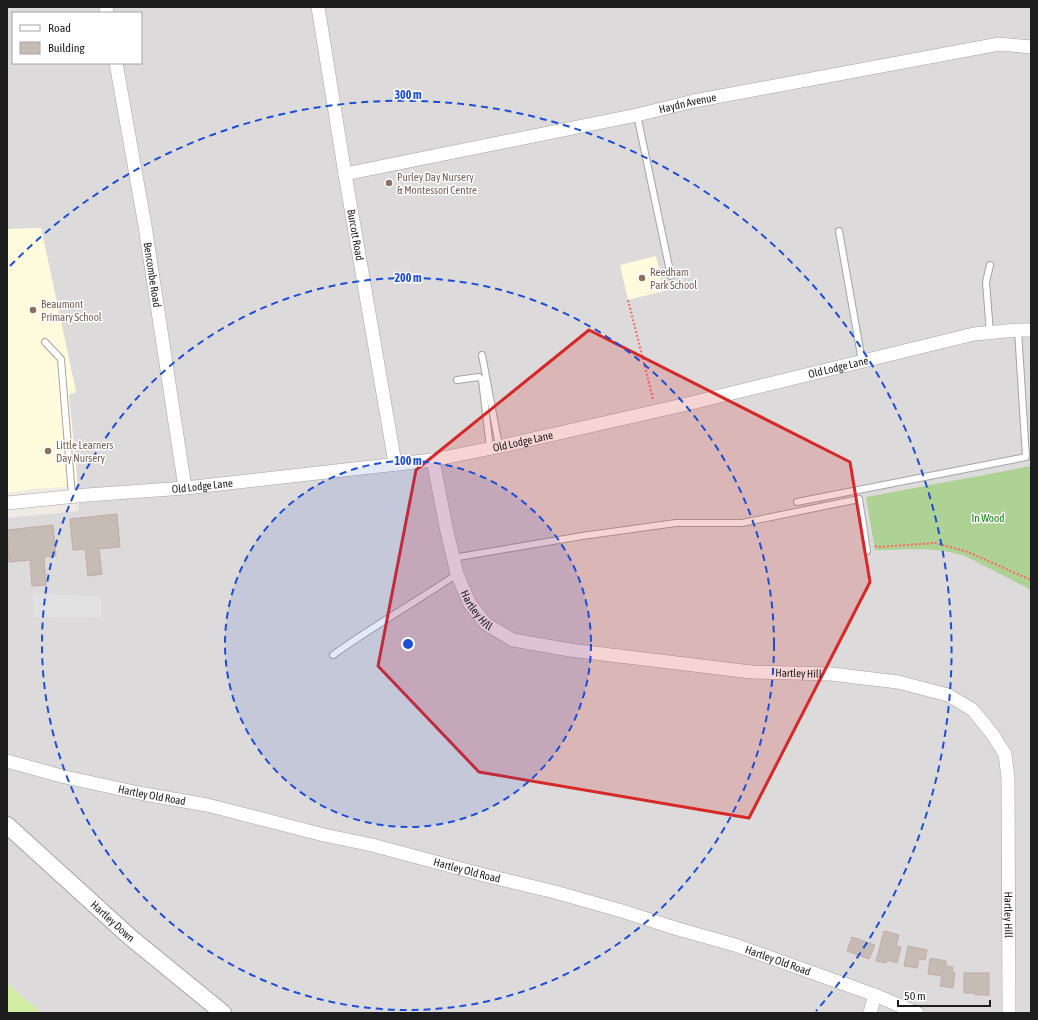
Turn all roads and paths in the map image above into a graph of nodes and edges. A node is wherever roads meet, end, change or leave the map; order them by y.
1 (318, 7) edge
2 (1031, 47) edge
3 (116, 64) edge
4 (637, 115) junction
5 (345, 174) junction
6 (839, 231) dead end
7 (990, 265) dead end
8 (671, 276) dead end
9 (628, 300) dead end
10 (1025, 330) edge
11 (990, 333) junction
12 (45, 342) dead end
13 (482, 355) dead end
14 (862, 361) junction
15 (457, 380) dead end
16 (656, 411) junction
17 (494, 447) junction
18 (433, 460) junction
19 (395, 463) junction
20 (185, 488) junction
21 (72, 496) junction
22 (797, 502) dead end
23 (7, 503) edge
24 (872, 545) dead end
25 (867, 551) dead end
26 (453, 558) junction
27 (457, 574) junction
28 (1031, 580) edge
29 (333, 655) dead end
30 (7, 761) edge
31 (7, 825) edge
32 (875, 995) junction
33 (223, 1013) edge
34 (870, 1013) edge
35 (917, 1013) edge
36 (1009, 1013) edge

1 - 5 street, Burcott Road
2 - 4 street, Haydn Avenue
3 - 20 street, Bencombe Road
4 - 5 street, Haydn Avenue
4 - 8 lane
5 - 19 street, Burcott Road
6 - 14 lane
7 - 11 lane
9 - 16 path
10 - 11 street, Old Lodge Lane
10 - 22 lane
11 - 14 street, Old Lodge Lane
12 - 21 lane
13 - 17 lane
14 - 16 street, Old Lodge Lane
15 - 17 lane
16 - 17 street, Old Lodge Lane
17 - 18 street, Old Lodge Lane
18 - 19 street, Old Lodge Lane
18 - 26 street, Hartley Hill
19 - 20 street, Old Lodge Lane
20 - 21 street, Old Lodge Lane
21 - 23 street, Old Lodge Lane
24 - 28 path
25 - 26 lane
26 - 27 street, Hartley Hill
27 - 29 lane
27 - 36 street, Hartley Hill
30 - 32 street, Hartley Old Road
31 - 33 street, Hartley Down
32 - 34 street
32 - 35 street, Hartley Old Road

